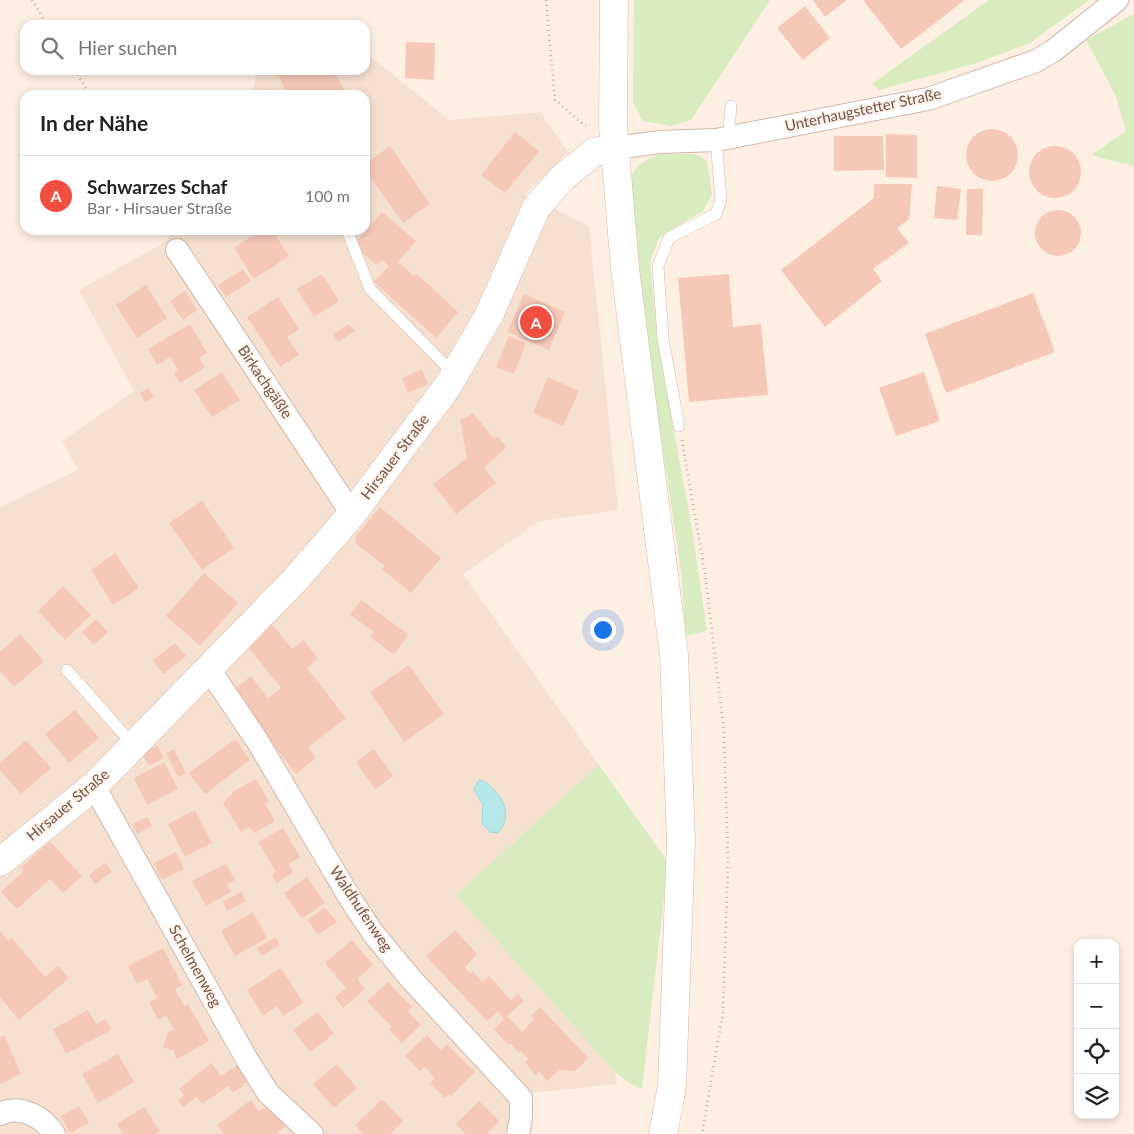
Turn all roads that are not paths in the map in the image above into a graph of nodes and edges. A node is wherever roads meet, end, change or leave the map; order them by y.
1 (614, 0) edge
2 (1118, 0) edge
3 (731, 106) dead end
4 (614, 137) junction
5 (722, 139) junction
6 (349, 235) edge
7 (177, 250) dead end
8 (454, 374) junction
9 (679, 426) road end
10 (352, 514) junction
11 (209, 669) junction
12 (67, 670) dead end
13 (134, 746) junction
14 (94, 786) junction
15 (0, 862) edge
16 (0, 1114) edge
17 (54, 1134) edge
18 (312, 1134) edge
19 (518, 1134) edge
20 (663, 1134) edge

1 - 4 main road
2 - 5 street, Unterhaugstetter Straße
3 - 5 lane
4 - 5 street, Unterhaugstetter Straße
4 - 8 main road, Hirsauer Straße
4 - 20 main road
5 - 9 lane
6 - 8 lane
7 - 10 street, Birkachgäßle
8 - 10 main road, Hirsauer Straße
10 - 11 main road, Hirsauer Straße
11 - 13 main road, Hirsauer Straße
11 - 19 street, Waldhufenweg
12 - 13 lane
13 - 14 main road, Hirsauer Straße
14 - 15 main road, Hirsauer Straße
14 - 18 street, Schelmenweg
16 - 17 street

